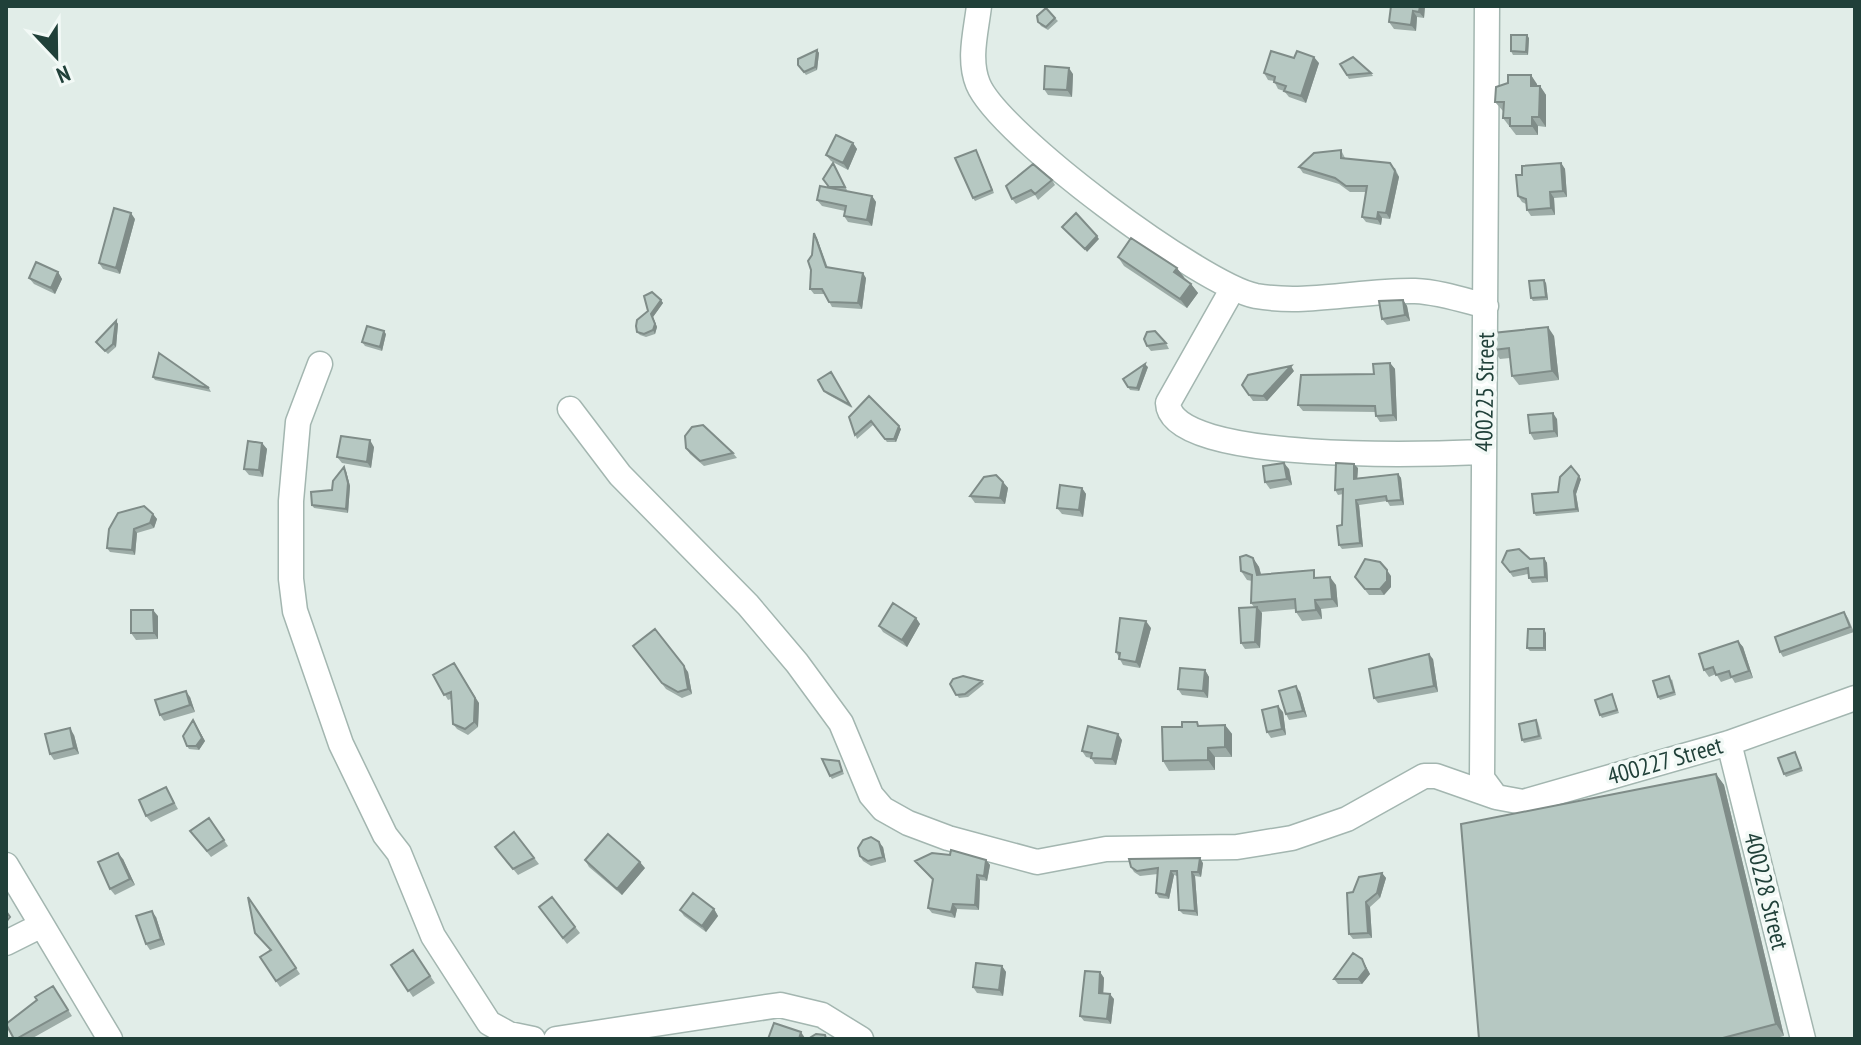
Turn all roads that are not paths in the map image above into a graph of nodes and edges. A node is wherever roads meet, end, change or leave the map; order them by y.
1 (979, 6) edge
2 (1487, 6) edge
3 (1233, 288) junction
4 (1486, 306) junction
5 (320, 364) dead end
6 (570, 409) dead end
7 (1483, 452) junction
8 (1855, 698) edge
9 (1729, 743) junction
10 (1489, 787) junction
11 (6, 865) edge
12 (42, 925) junction
13 (6, 943) edge
14 (110, 1039) edge
15 (533, 1039) edge
16 (556, 1039) edge
17 (861, 1039) edge
18 (1803, 1039) edge

1 - 3 street
2 - 4 street, 400225 Street
3 - 4 street
3 - 7 street
4 - 7 street, 400225 Street
5 - 15 street
6 - 10 street, 400227 Street
7 - 10 street, 400225 Street
8 - 9 street, 400227 Street
9 - 10 street, 400227 Street
9 - 18 street, 400228 Street
11 - 12 street
12 - 13 street
12 - 14 street
16 - 17 street

